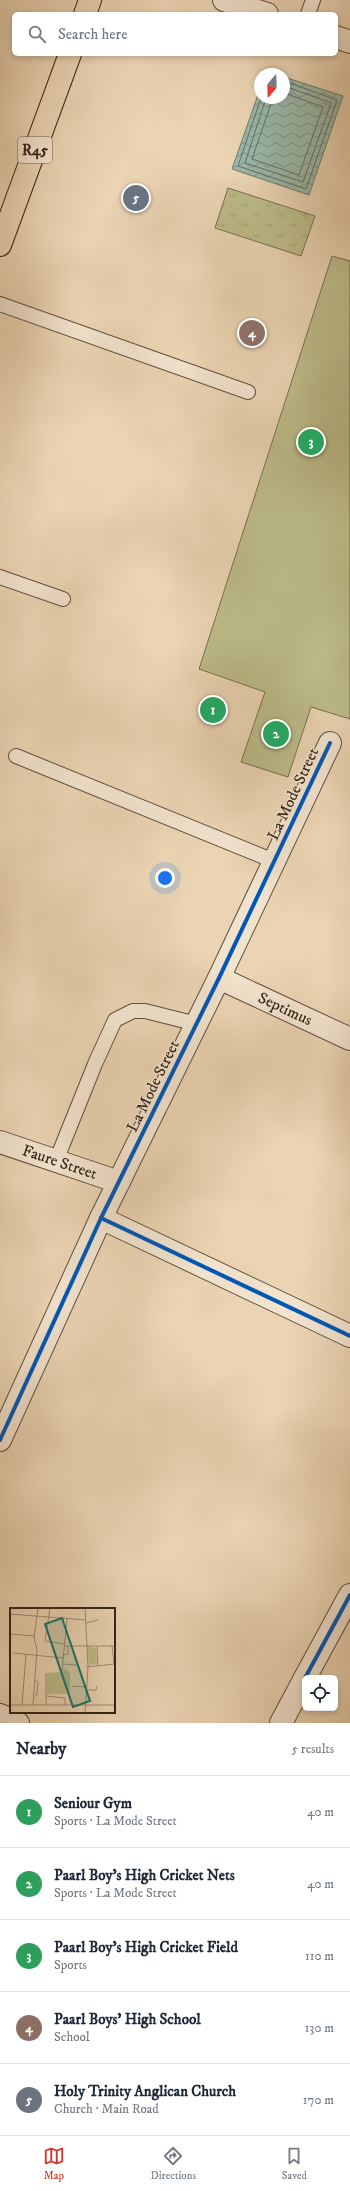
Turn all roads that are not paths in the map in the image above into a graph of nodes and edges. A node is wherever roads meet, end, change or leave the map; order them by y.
1 (90, 0) edge
2 (224, 0) edge
3 (313, 0) edge
4 (86, 12) edge
5 (261, 12) edge
6 (309, 12) edge
7 (338, 38) edge
8 (350, 42) edge
9 (69, 56) edge
10 (2, 235) edge
11 (0, 304) edge
12 (248, 392) dead end
13 (0, 577) edge
14 (63, 599) dead end
15 (330, 743) dead end
16 (16, 756) dead end
17 (274, 861) junction
18 (219, 978) junction
19 (197, 1024) junction
20 (350, 1039) edge
21 (0, 1142) edge
22 (56, 1160) junction
23 (119, 1182) junction
24 (101, 1218) junction
25 (350, 1336) edge
26 (0, 1440) edge
27 (349, 1597) edge
28 (307, 1675) edge
29 (302, 1684) edge
30 (0, 1715) edge
31 (18, 1723) edge
32 (281, 1723) edge

1 - 4 main road
2 - 5 street
3 - 6 lane
7 - 8 street
9 - 10 main road, R45
11 - 12 lane
13 - 14 lane
15 - 17 street, La Mode Street
16 - 17 lane
17 - 18 street, La Mode Street
18 - 19 street, La Mode Street
18 - 20 street, Septimus
19 - 22 lane
19 - 23 street, La Mode Street
21 - 22 street, Faure Street
22 - 23 street, Faure Street
23 - 24 street, La Mode Street
24 - 25 street
24 - 26 street, La Mode Street
27 - 28 street
29 - 32 street
30 - 31 street

